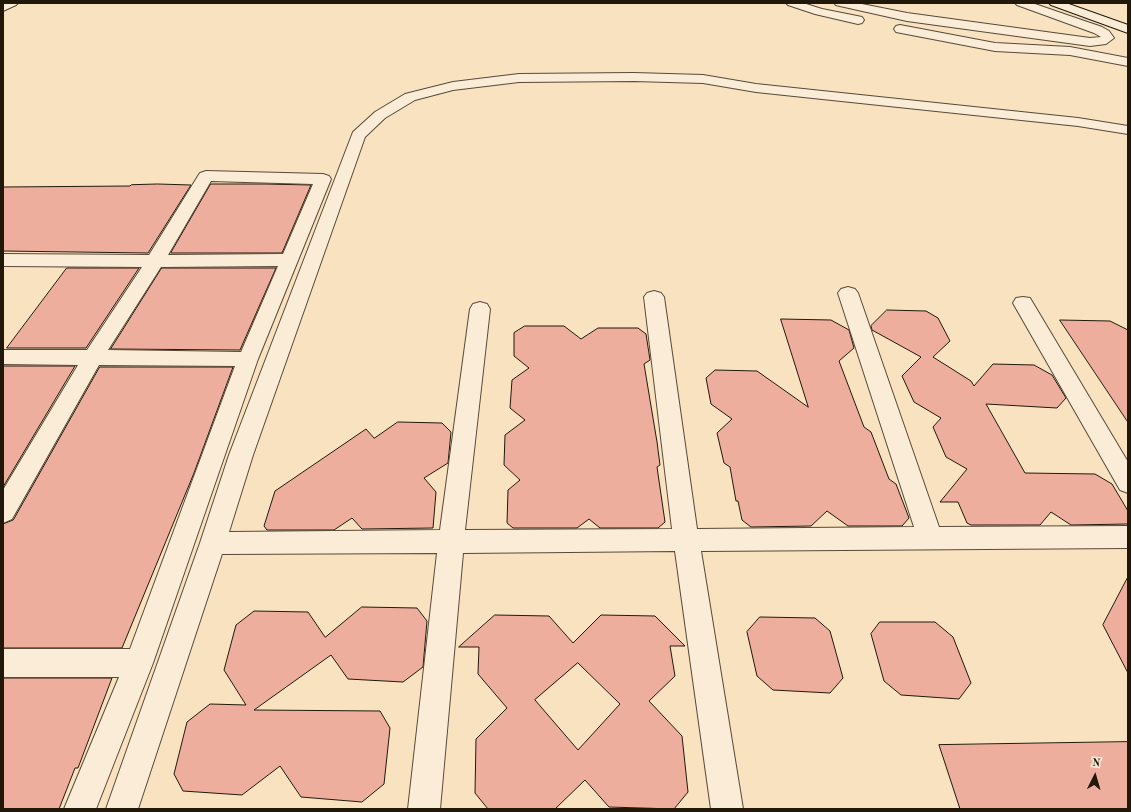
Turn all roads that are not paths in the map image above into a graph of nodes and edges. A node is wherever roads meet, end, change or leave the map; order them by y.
1 (12, 3) edge
2 (792, 3) edge
3 (840, 3) edge
4 (1021, 3) edge
5 (1055, 3) edge
6 (3, 8) edge
7 (870, 23) dead end
8 (891, 27) dead end
9 (1128, 29) edge
10 (1128, 62) edge
11 (1128, 130) edge
12 (3, 260) edge
13 (288, 260) junction
14 (155, 261) junction
15 (848, 293) dead end
16 (654, 297) dead end
17 (1023, 302) dead end
18 (480, 309) dead end
19 (3, 357) edge
20 (93, 357) junction
21 (248, 359) junction
22 (1128, 483) edge
23 (3, 512) edge
24 (1128, 537) edge
25 (930, 538) junction
26 (686, 540) junction
27 (451, 541) junction
28 (213, 543) junction
29 (3, 663) edge
30 (139, 663) junction
31 (80, 809) edge
32 (122, 809) edge
33 (424, 809) edge
34 (728, 809) edge

1 - 6 street
2 - 7 street
3 - 4 street
5 - 9 street
8 - 10 street
11 - 28 street
12 - 14 street
13 - 14 street
13 - 14 street
13 - 21 street
14 - 20 street
15 - 25 street
16 - 26 street
17 - 22 street
18 - 27 street
19 - 20 street
20 - 21 street
20 - 23 street
21 - 30 street
24 - 25 street
25 - 26 street
26 - 27 street
26 - 34 street
27 - 28 street
27 - 33 street
28 - 32 street
29 - 30 street
30 - 31 street

